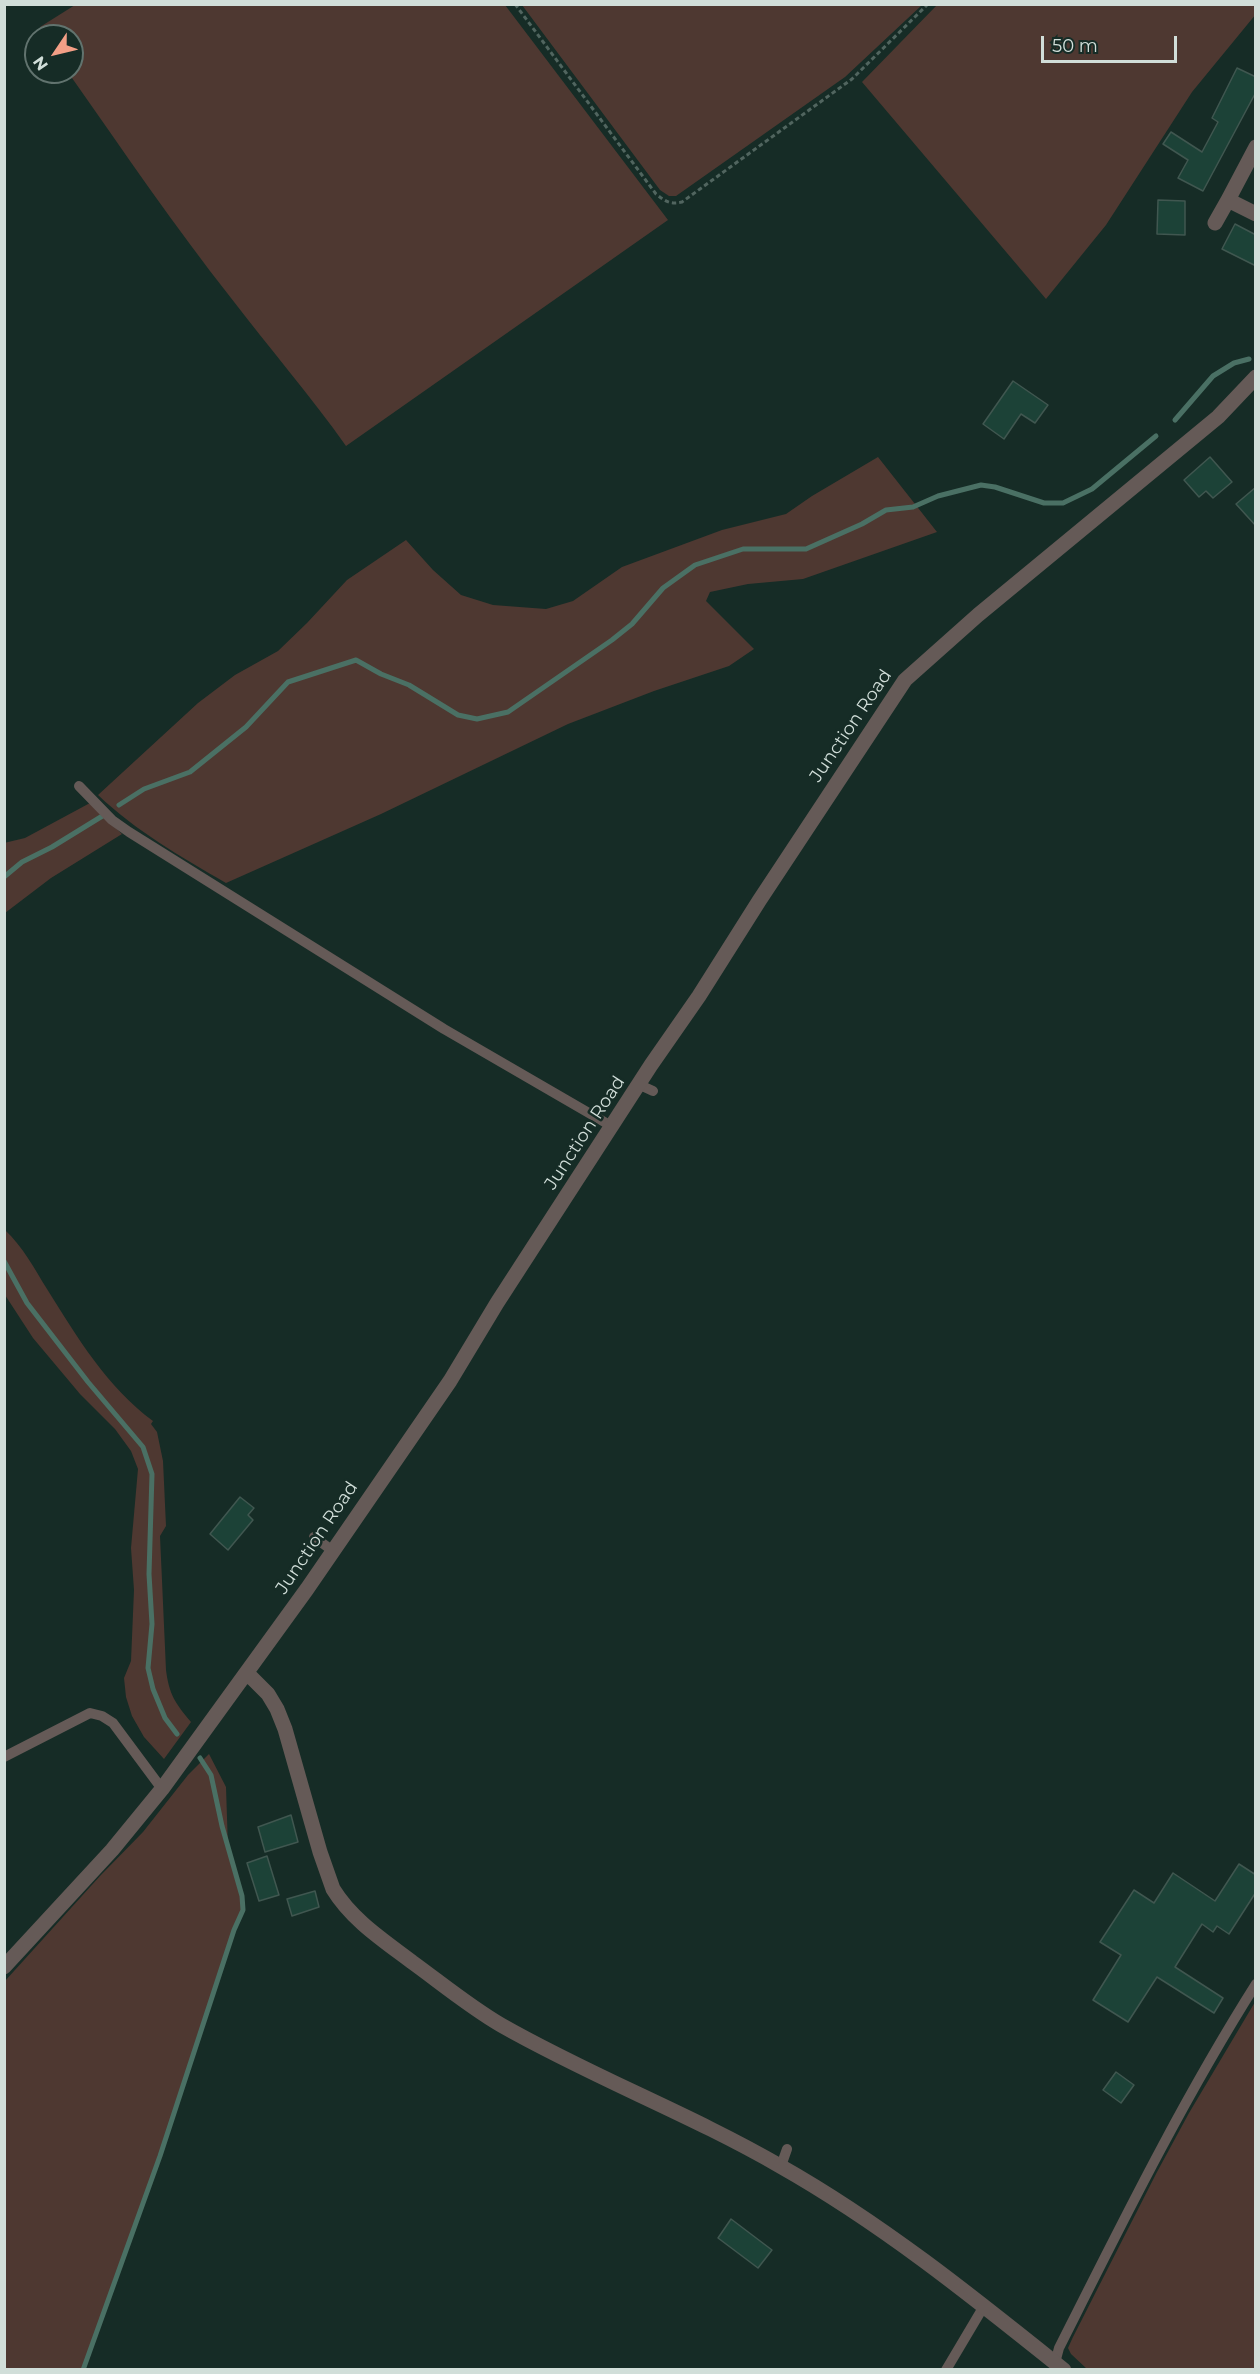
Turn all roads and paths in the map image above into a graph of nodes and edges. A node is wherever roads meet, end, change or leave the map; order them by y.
1 (515, 4) edge
2 (928, 4) edge
3 (852, 79) junction
4 (857, 84) dead end
5 (1256, 147) edge
6 (1228, 200) junction
7 (1256, 214) edge
8 (1215, 223) dead end
9 (1256, 376) edge
10 (79, 786) dead end
11 (613, 1127) junction
12 (314, 1538) dead end
13 (333, 1551) junction
14 (248, 1674) junction
15 (4, 1757) edge
16 (162, 1789) junction
17 (4, 1967) edge
18 (1256, 1984) edge
19 (787, 2149) dead end
20 (781, 2166) junction
21 (984, 2306) junction
22 (1059, 2366) edge
23 (946, 2370) edge

1 - 3 path
2 - 3 path
3 - 4 path
5 - 6 street
6 - 7 street
6 - 8 street
9 - 11 street, Junction Road
10 - 11 lane
11 - 13 street, Junction Road
12 - 13 lane
13 - 14 street, Junction Road
14 - 16 street, Junction Road
14 - 20 street
15 - 16 lane
16 - 17 street, Junction Road
18 - 22 lane
19 - 20 lane
20 - 21 street
21 - 22 street
21 - 23 lane

